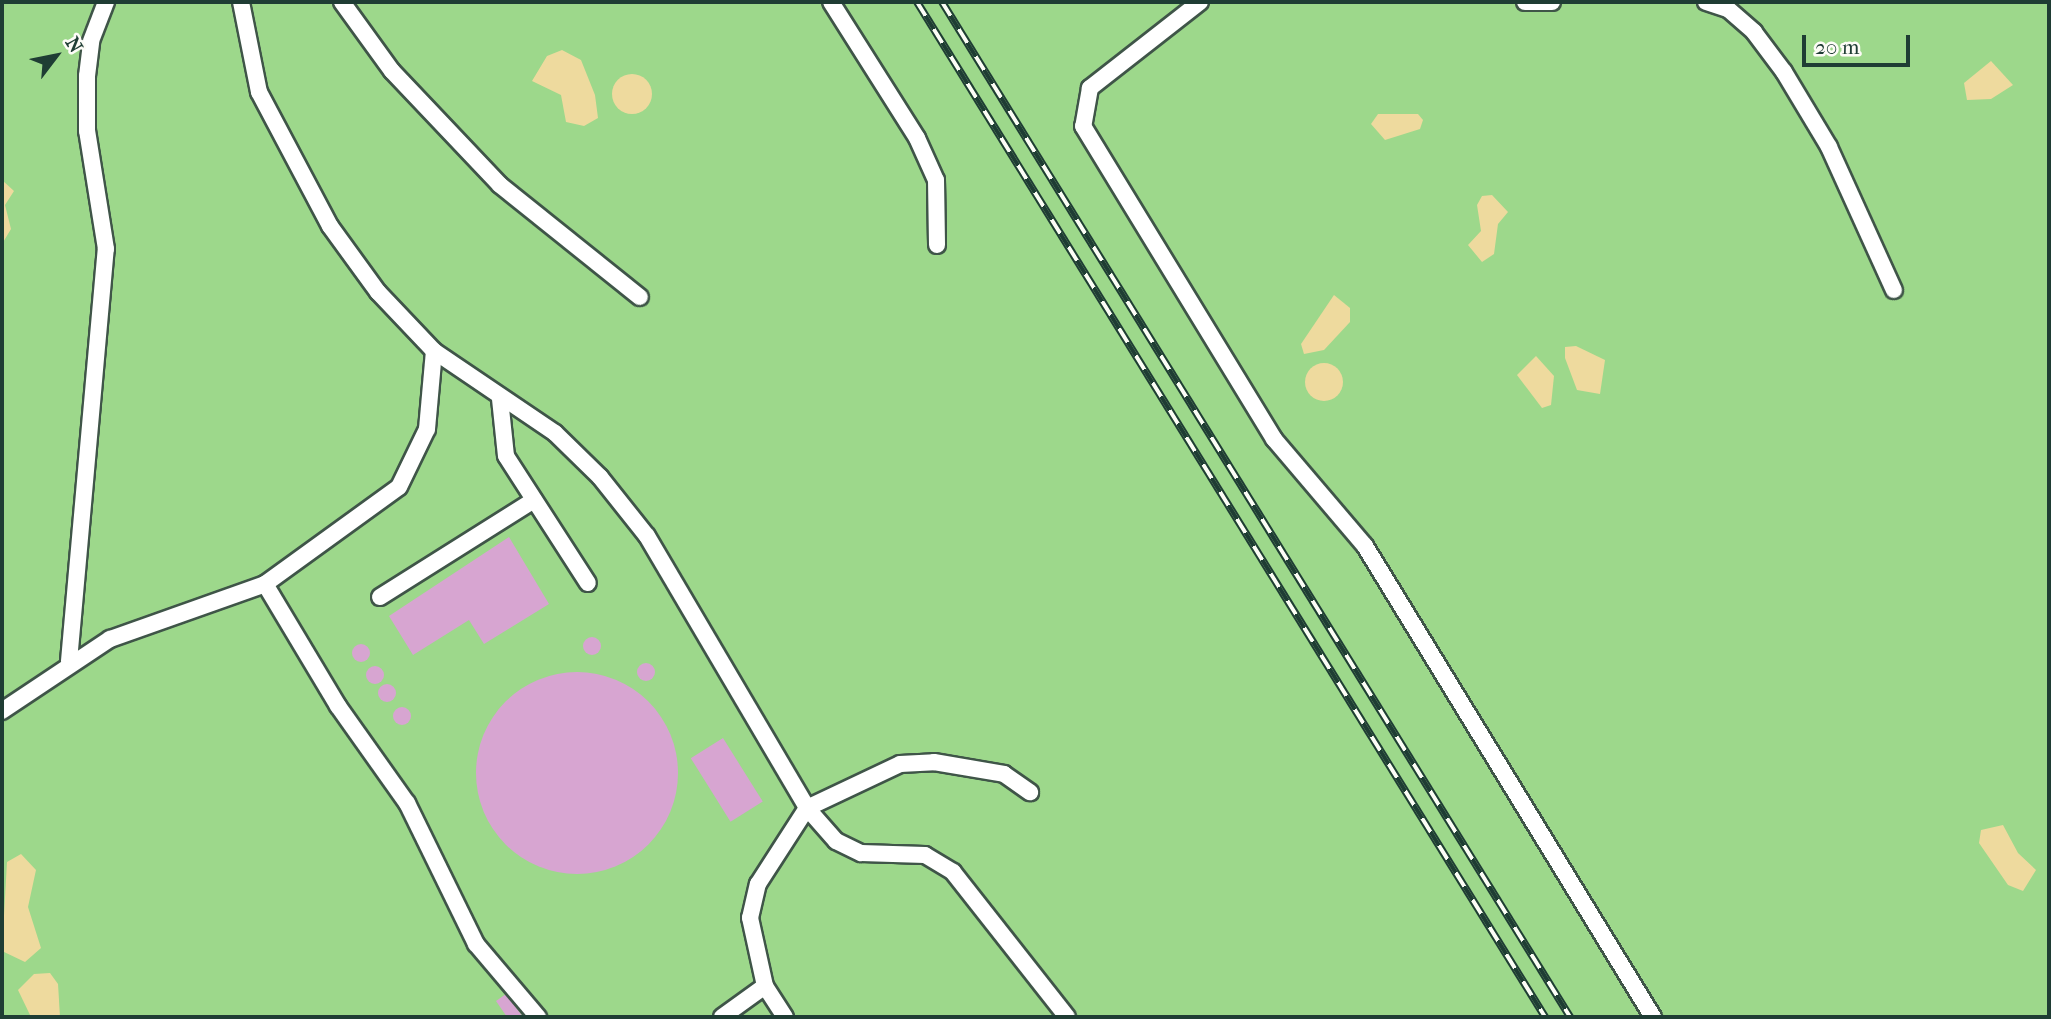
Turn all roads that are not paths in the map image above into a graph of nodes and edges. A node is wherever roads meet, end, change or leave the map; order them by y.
1 (106, 2) edge
2 (241, 2) edge
3 (342, 2) edge
4 (831, 2) edge
5 (1200, 2) edge
6 (1525, 2) edge
7 (1552, 2) edge
8 (1706, 2) edge
9 (937, 244) dead end
10 (1894, 290) dead end
11 (640, 297) dead end
12 (434, 351) junction
13 (500, 400) junction
14 (534, 500) junction
15 (588, 583) dead end
16 (265, 584) junction
17 (380, 597) dead end
18 (69, 661) junction
19 (2, 711) edge
20 (1030, 792) dead end
21 (807, 808) junction
22 (765, 986) junction
23 (538, 1017) edge
24 (722, 1017) edge
25 (785, 1017) edge
26 (1067, 1017) edge
27 (1653, 1017) edge

1 - 18 lane
2 - 12 lane
3 - 11 lane
4 - 9 lane
5 - 27 lane
6 - 7 lane
8 - 10 lane
12 - 13 lane
12 - 16 lane
13 - 14 lane
13 - 21 lane
14 - 15 lane
14 - 17 lane
16 - 18 lane
16 - 23 lane
18 - 19 lane
20 - 21 lane
21 - 22 lane
21 - 26 lane
22 - 24 lane
22 - 25 lane

